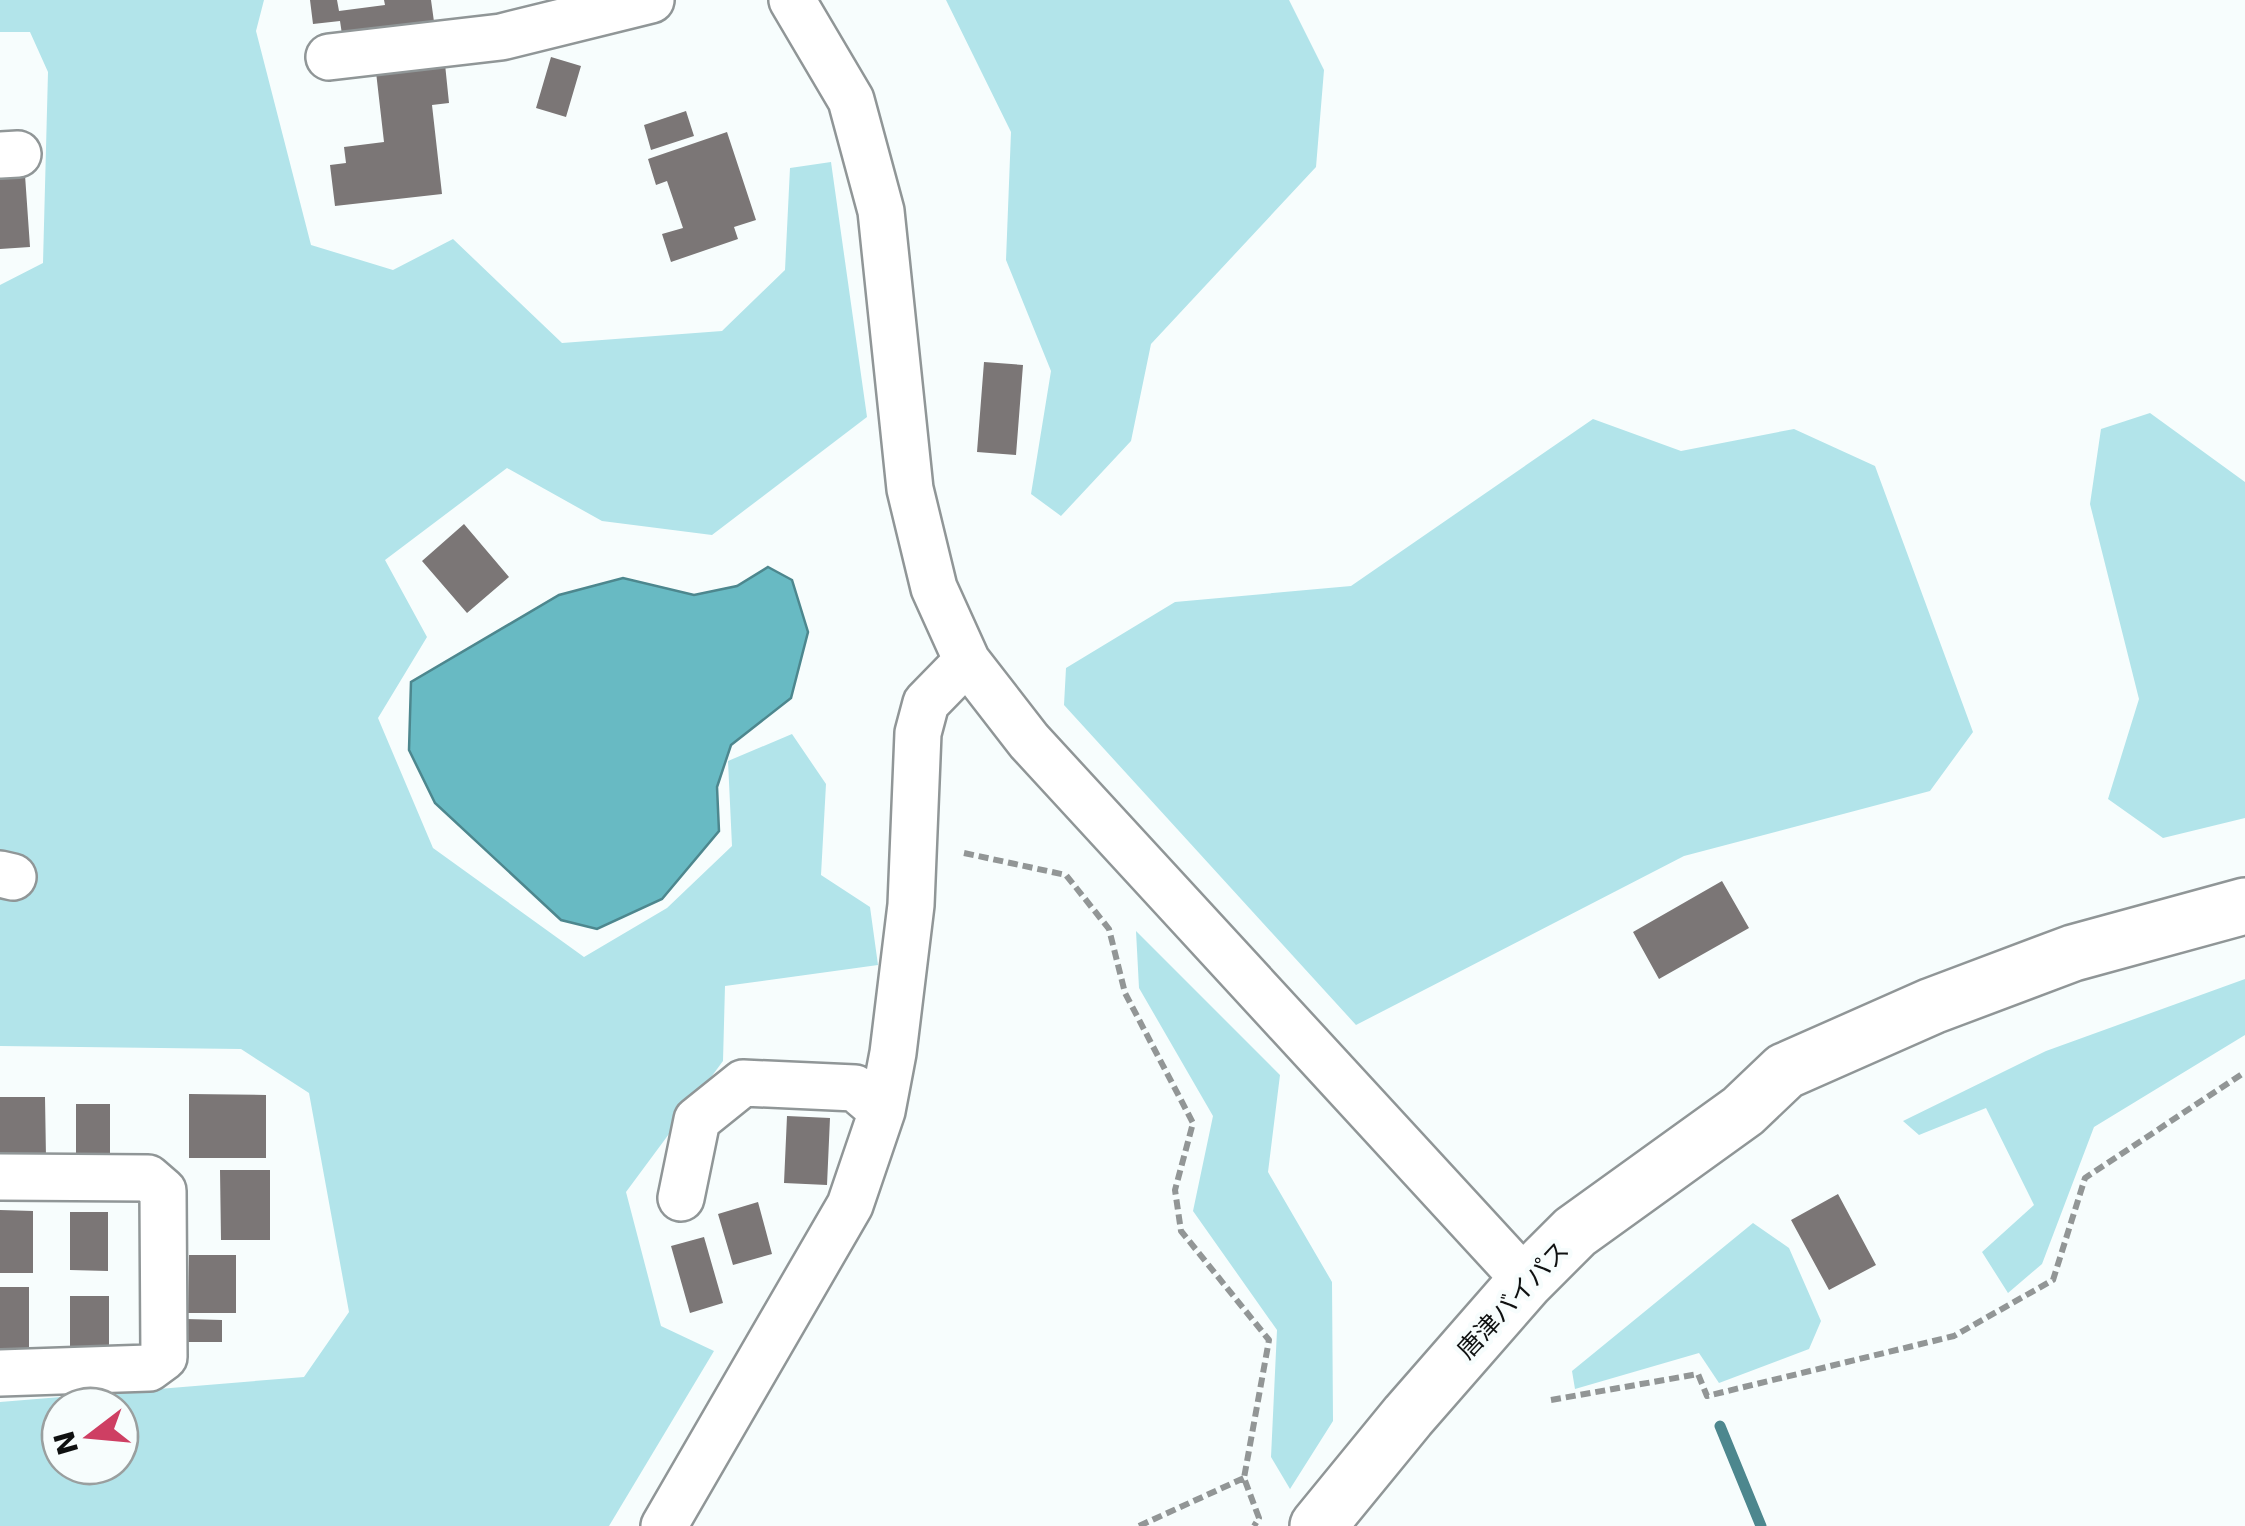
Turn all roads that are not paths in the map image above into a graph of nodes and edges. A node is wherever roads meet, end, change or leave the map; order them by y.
1 (651, 0) edge
2 (792, 0) edge
3 (329, 58) dead end
4 (967, 661) junction
5 (2245, 906) edge
6 (2245, 940) edge
7 (882, 1111) junction
8 (1743, 1112) junction
9 (0, 1177) edge
10 (682, 1198) dead end
11 (1526, 1281) junction
12 (0, 1373) edge
13 (664, 1526) edge
14 (1318, 1526) edge

1 - 3 street
2 - 4 street
4 - 7 street
4 - 11 street
5 - 8 highway, 唐津バイパス
6 - 8 highway, 唐津バイパス
7 - 10 street
7 - 13 street
8 - 11 highway, 唐津バイパス
9 - 12 street
11 - 14 highway, 唐津バイパス

